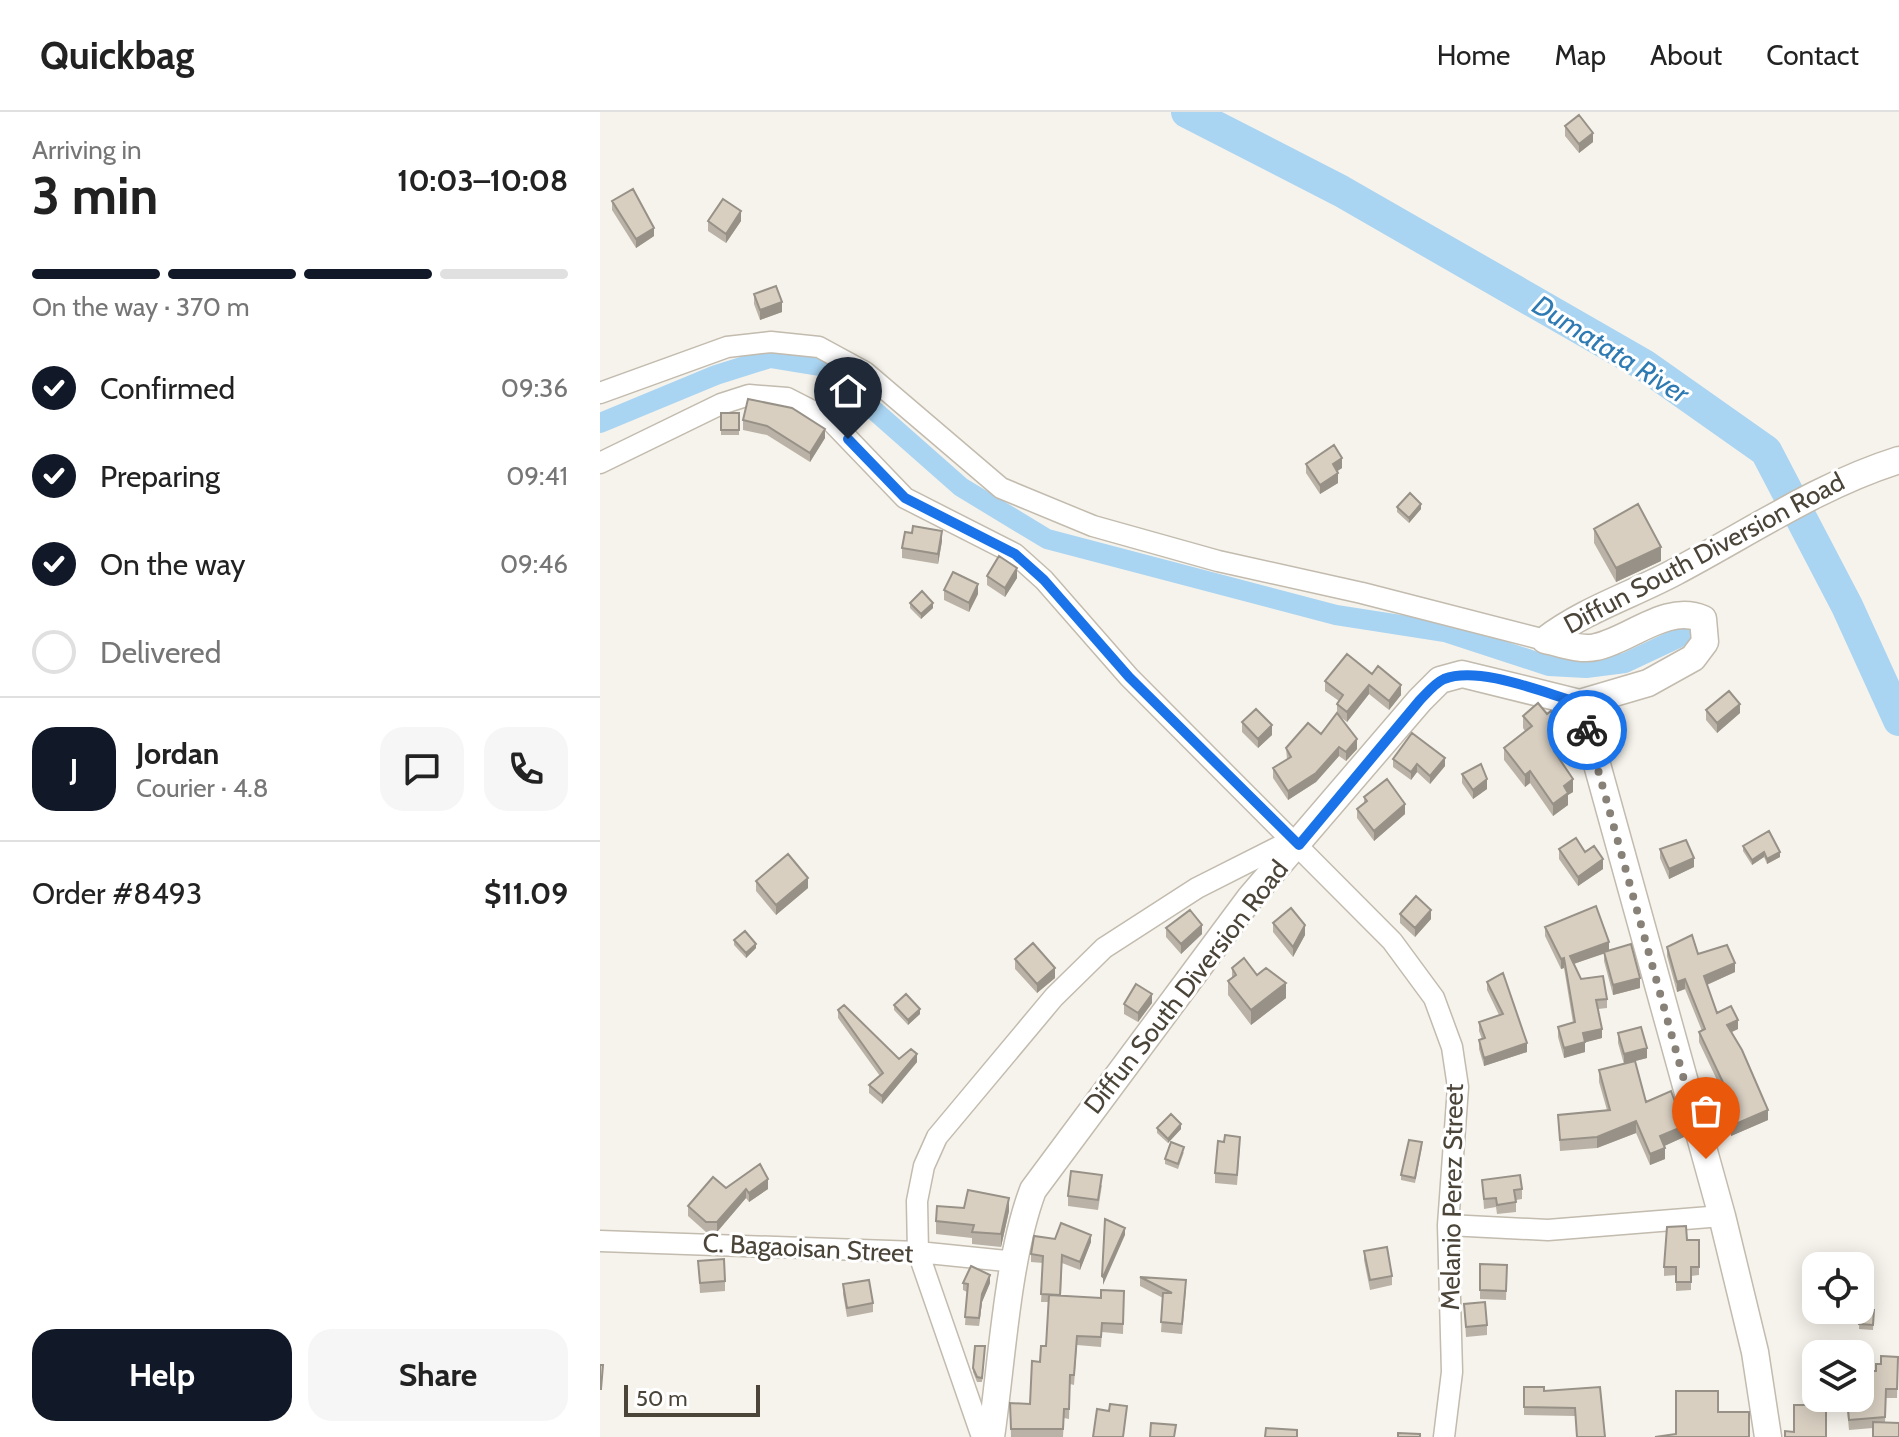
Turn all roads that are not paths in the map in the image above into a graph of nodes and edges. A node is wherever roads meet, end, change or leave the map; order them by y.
1 (600, 393) edge
2 (1899, 460) edge
3 (600, 463) edge
4 (1545, 640) junction
5 (1580, 703) junction
6 (1296, 842) junction
7 (1722, 1216) junction
8 (1448, 1225) junction
9 (600, 1241) edge
10 (918, 1252) junction
11 (1016, 1262) junction
12 (982, 1437) edge
13 (991, 1437) edge
14 (1444, 1437) edge
15 (1768, 1437) edge

1 - 4 street
2 - 4 street, Diffun South Diversion Road
3 - 6 street, Melanio Perez Street
4 - 5 street, Diffun South Diversion Road
5 - 6 street, Diffun South Diversion Road
5 - 7 street
6 - 8 street, Melanio Perez Street
6 - 10 street
6 - 11 street, Diffun South Diversion Road
7 - 8 street
7 - 15 street
8 - 14 street, Melanio Perez Street
9 - 10 street, C. Bagaoisan Street
10 - 11 street, C. Bagaoisan Street
10 - 12 street
11 - 13 street, Diffun South Diversion Road

